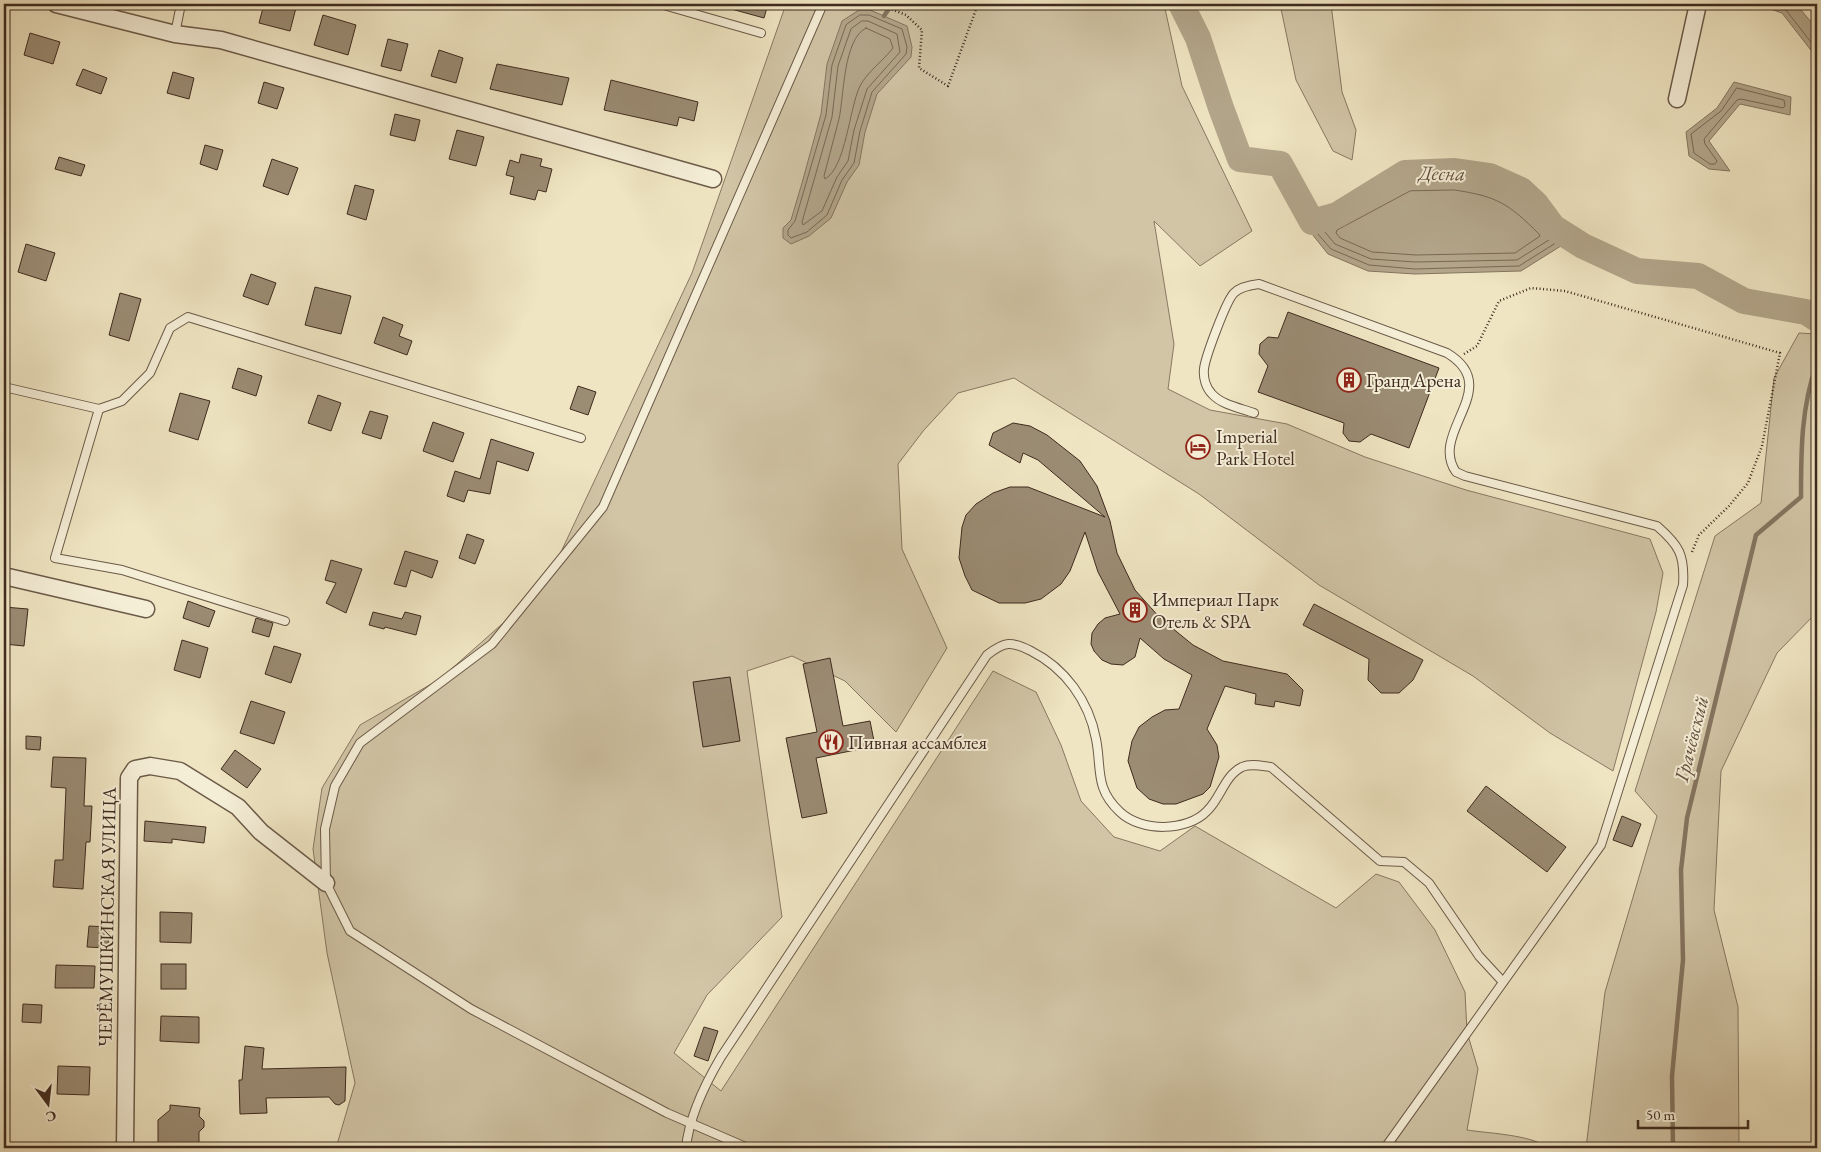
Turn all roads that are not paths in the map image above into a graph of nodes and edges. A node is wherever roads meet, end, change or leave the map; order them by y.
1 (56, 4) edge
2 (181, 4) edge
3 (660, 4) edge
4 (823, 4) edge
5 (1698, 4) edge
6 (761, 32) dead end
7 (175, 34) junction
8 (1677, 99) dead end
9 (713, 179) dead end
10 (4, 386) edge
11 (99, 409) junction
12 (1254, 413) dead end
13 (581, 438) dead end
14 (4, 576) edge
15 (146, 609) dead end
16 (286, 622) dead end
17 (326, 883) junction
18 (1503, 982) junction
19 (691, 1123) junction
20 (125, 1148) edge
21 (686, 1148) edge
22 (748, 1148) edge
23 (1385, 1148) edge

1 - 7 street
2 - 7 lane
3 - 6 lane
4 - 17 lane
5 - 8 street
7 - 9 street
10 - 11 lane
11 - 13 lane
11 - 16 lane
12 - 18 lane
14 - 15 street
17 - 19 lane
17 - 20 street, ЧЕРЁМУШКИНСКАЯ УЛИЦА
18 - 19 lane
18 - 23 lane
19 - 21 lane
19 - 22 lane

